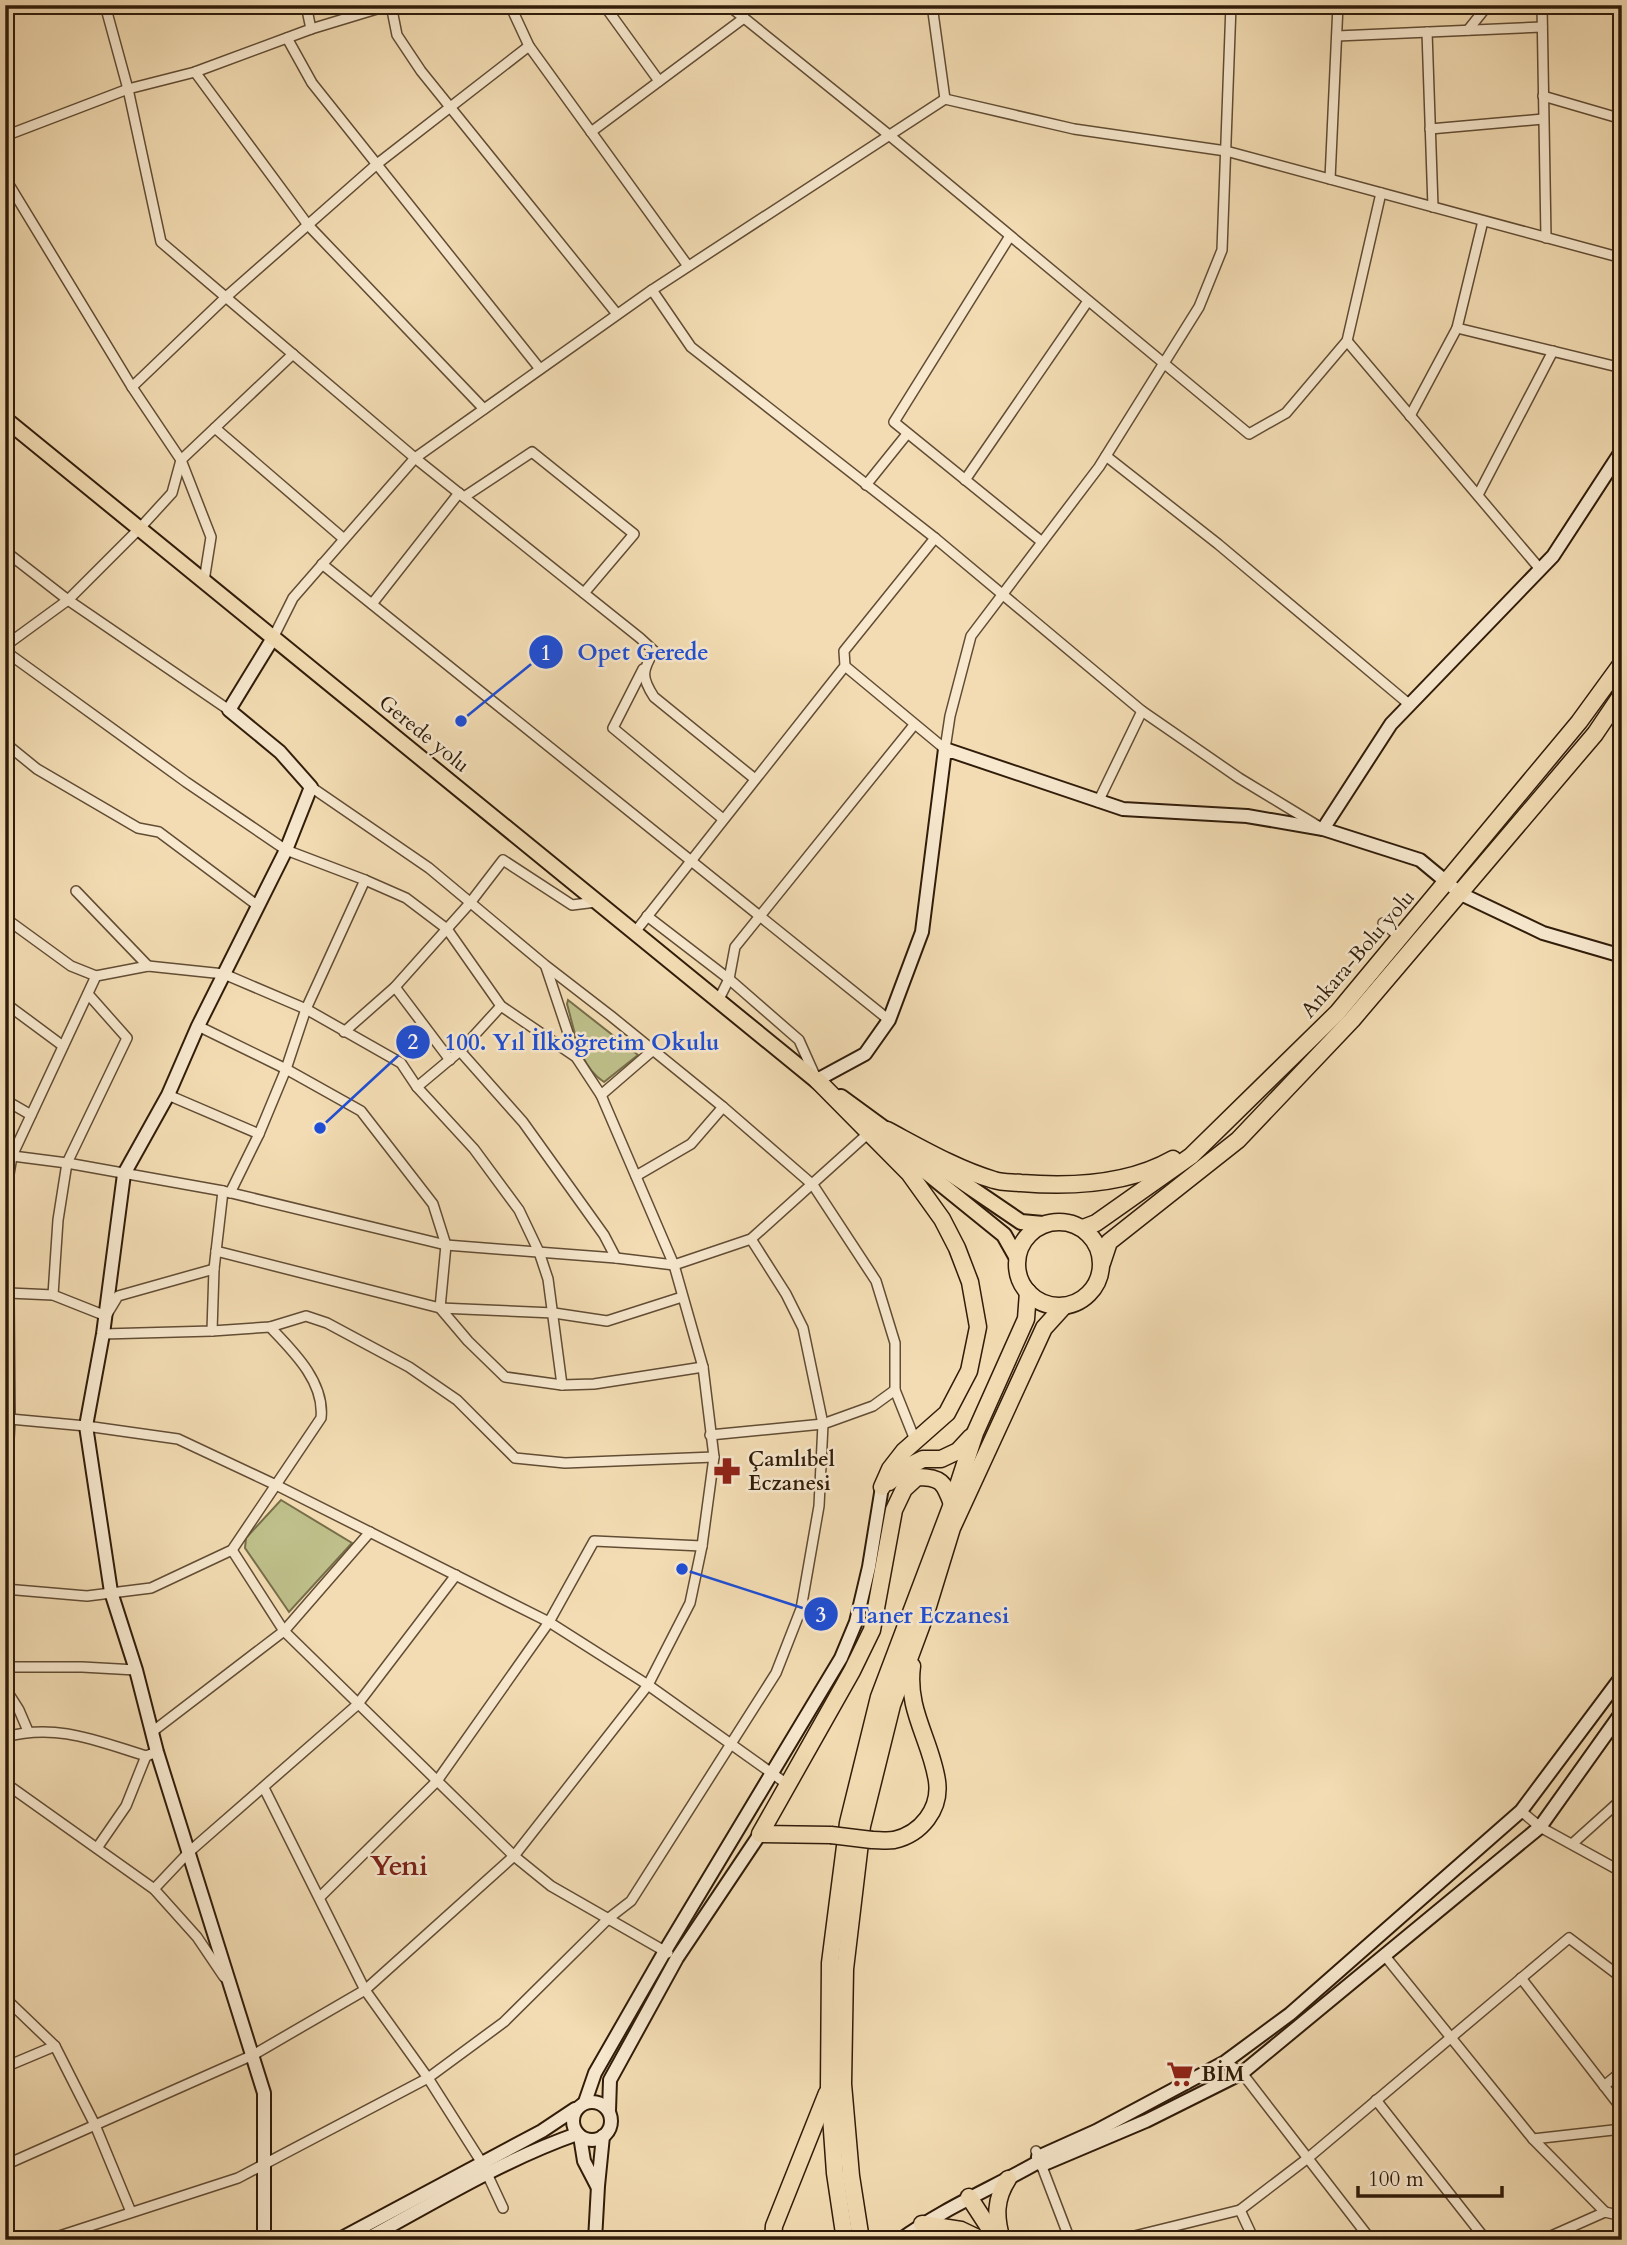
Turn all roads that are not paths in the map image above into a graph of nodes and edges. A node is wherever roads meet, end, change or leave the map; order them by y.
1 (105, 5) edge
2 (306, 5) edge
3 (390, 5) edge
4 (510, 5) edge
5 (604, 5) edge
6 (728, 5) edge
7 (932, 5) edge
8 (1231, 5) edge
9 (1338, 5) edge
10 (1488, 5) edge
11 (1542, 5) edge
12 (744, 18) junction
13 (1542, 27) junction
14 (311, 29) junction
15 (1468, 30) junction
16 (1427, 32) junction
17 (1336, 36) junction
18 (287, 38) junction
19 (528, 46) junction
20 (195, 72) junction
21 (659, 81) junction
22 (128, 89) junction
23 (1543, 96) junction
24 (945, 99) junction
25 (451, 107) junction
26 (1621, 118) edge
27 (1544, 119) junction
28 (1430, 129) junction
29 (591, 132) junction
30 (889, 135) junction
31 (5, 136) edge
32 (1226, 151) junction
33 (377, 164) junction
34 (5, 178) edge
35 (1330, 179) junction
36 (1381, 193) junction
37 (1433, 207) junction
38 (1483, 221) junction
39 (308, 225) junction
40 (1010, 236) junction
41 (1546, 238) junction
42 (1622, 258) edge
43 (688, 266) junction
44 (652, 290) junction
45 (226, 297) junction
46 (1088, 301) junction
47 (617, 314) junction
48 (1457, 328) junction
49 (1347, 341) junction
50 (1553, 351) junction
51 (293, 355) junction
52 (1163, 364) junction
53 (1622, 368) edge
54 (540, 369) junction
55 (132, 387) junction
56 (484, 409) junction
57 (1410, 416) junction
58 (5, 419) edge
59 (215, 428) junction
60 (907, 434) junction
61 (1622, 450) edge
62 (1106, 456) junction
63 (415, 458) junction
64 (181, 460) junction
65 (965, 480) junction
66 (866, 485) junction
67 (461, 495) junction
68 (1478, 495) junction
69 (140, 528) junction
70 (935, 538) junction
71 (344, 539) junction
72 (1042, 542) junction
73 (5, 551) edge
74 (322, 564) junction
75 (1540, 569) junction
76 (204, 581) junction
77 (584, 593) junction
78 (1003, 594) junction
79 (68, 600) junction
80 (372, 604) junction
81 (273, 638) junction
82 (5, 646) edge
83 (5, 652) edge
84 (1622, 663) edge
85 (845, 666) junction
86 (644, 667) junction
87 (1622, 694) edge
88 (1410, 705) junction
89 (229, 710) junction
90 (1142, 711) junction
91 (914, 725) junction
92 (5, 743) edge
93 (944, 749) junction
94 (755, 779) junction
95 (311, 787) junction
96 (1098, 802) junction
97 (723, 819) junction
98 (1323, 829) junction
99 (286, 850) junction
100 (690, 860) junction
101 (365, 880) junction
102 (1448, 883) junction
103 (76, 891) dead end
104 (1461, 894) junction
105 (598, 902) junction
106 (470, 903) junction
107 (258, 906) junction
108 (647, 916) junction
109 (760, 916) junction
110 (5, 918) edge
111 (1383, 923) dead end
112 (447, 929) junction
113 (635, 932) junction
114 (1401, 937) junction
115 (1622, 956) edge
116 (545, 965) junction
117 (148, 966) junction
118 (224, 974) junction
119 (96, 976) junction
120 (729, 979) junction
121 (395, 987) junction
122 (88, 993) junction
123 (719, 999) junction
124 (5, 1003) edge
125 (501, 1006) junction
126 (306, 1009) junction
127 (889, 1020) junction
128 (198, 1026) junction
129 (344, 1032) junction
130 (63, 1046) junction
131 (652, 1051) junction
132 (460, 1052) junction
133 (576, 1057) junction
134 (450, 1060) junction
135 (286, 1069) junction
136 (817, 1080) junction
137 (417, 1087) junction
138 (168, 1094) junction
139 (601, 1095) junction
140 (5, 1100) edge
141 (723, 1107) junction
142 (31, 1115) junction
143 (877, 1129) junction
144 (259, 1134) junction
145 (1214, 1134) junction
146 (9, 1155) edge
147 (68, 1163) junction
148 (124, 1174) junction
149 (636, 1176) junction
150 (813, 1185) junction
151 (227, 1192) junction
152 (1043, 1224) junction
153 (1083, 1228) junction
154 (751, 1239) junction
155 (6, 1244) edge
156 (446, 1245) junction
157 (216, 1251) junction
158 (539, 1252) junction
159 (616, 1258) junction
160 (1017, 1258) junction
161 (1102, 1263) junction
162 (674, 1265) junction
163 (214, 1269) junction
164 (1028, 1292) junction
165 (9, 1293) junction
166 (53, 1295) junction
167 (682, 1297) junction
168 (1064, 1306) junction
169 (440, 1308) junction
170 (554, 1313) junction
171 (106, 1316) junction
172 (7, 1320) edge
173 (270, 1327) junction
174 (212, 1331) junction
175 (103, 1334) junction
176 (704, 1367) junction
177 (562, 1385) junction
178 (895, 1390) junction
179 (8, 1420) edge
180 (823, 1423) junction
181 (86, 1426) junction
182 (975, 1433) junction
183 (710, 1436) junction
184 (915, 1440) junction
185 (713, 1457) junction
186 (276, 1485) junction
187 (882, 1487) junction
188 (952, 1504) junction
189 (5, 1519) edge
190 (952, 1528) junction
191 (370, 1532) junction
192 (702, 1546) junction
193 (232, 1550) junction
194 (456, 1575) junction
195 (5, 1589) edge
196 (111, 1592) junction
197 (549, 1622) junction
198 (284, 1631) junction
199 (5, 1667) edge
200 (136, 1671) junction
201 (1622, 1676) edge
202 (649, 1685) junction
203 (5, 1688) edge
204 (357, 1705) junction
205 (1622, 1712) edge
206 (28, 1731) junction
207 (152, 1732) junction
208 (5, 1737) edge
209 (730, 1744) junction
210 (152, 1754) junction
211 (772, 1773) junction
212 (437, 1781) junction
213 (5, 1783) edge
214 (787, 1784) junction
215 (264, 1788) junction
216 (1622, 1799) edge
217 (1521, 1811) junction
218 (1540, 1827) junction
219 (760, 1834) junction
220 (1573, 1844) junction
221 (97, 1848) junction
222 (189, 1852) junction
223 (514, 1856) junction
224 (1622, 1872) edge
225 (154, 1889) junction
226 (320, 1897) junction
227 (609, 1918) junction
228 (671, 1954) junction
229 (1385, 1956) junction
230 (1521, 1978) junction
231 (1622, 1978) edge
232 (365, 1990) junction
233 (233, 1991) junction
234 (5, 1998) edge
235 (1450, 2036) junction
236 (55, 2046) junction
237 (253, 2055) junction
238 (1225, 2062) junction
239 (5, 2067) edge
240 (1622, 2071) edge
241 (1242, 2073) junction
242 (428, 2078) junction
243 (1604, 2086) junction
244 (829, 2088) junction
245 (1376, 2100) junction
246 (580, 2106) junction
247 (1622, 2109) edge
248 (609, 2111) junction
249 (95, 2125) junction
250 (1622, 2129) edge
251 (578, 2135) junction
252 (603, 2136) junction
253 (1533, 2139) junction
254 (1039, 2158) junction
255 (1308, 2158) junction
256 (5, 2165) edge
257 (265, 2165) junction
258 (485, 2168) junction
259 (1008, 2179) junction
260 (598, 2186) junction
261 (969, 2197) junction
262 (503, 2208) dead end
263 (1240, 2210) junction
264 (131, 2212) junction
265 (1605, 2212) junction
266 (1622, 2216) edge
267 (922, 2224) junction
268 (47, 2240) edge
269 (264, 2240) edge
270 (338, 2240) edge
271 (365, 2240) edge
272 (595, 2240) edge
273 (773, 2240) edge
274 (845, 2240) edge
275 (861, 2240) edge
276 (900, 2240) edge
277 (982, 2240) edge
278 (1000, 2240) edge
279 (1070, 2240) edge
280 (1118, 2240) edge
281 (1254, 2240) edge
282 (1371, 2240) edge
283 (1486, 2240) edge
284 (1542, 2240) edge

1 - 22 street
2 - 14 street
3 - 14 street
3 - 25 street
4 - 19 street
5 - 21 street
6 - 12 street
7 - 24 street
8 - 32 street
9 - 17 street
10 - 15 street
11 - 13 street
12 - 21 street
12 - 30 street
13 - 15 street
13 - 23 street
14 - 18 street
15 - 16 street
16 - 17 street
16 - 28 street
17 - 35 street
18 - 20 street
18 - 33 street
19 - 25 street
19 - 29 street
20 - 22 street
20 - 39 street
21 - 29 street
22 - 31 street
22 - 45 street
23 - 26 street
23 - 27 street
24 - 30 street
24 - 32 street
25 - 33 street
25 - 47 street
27 - 28 street
27 - 41 street
28 - 37 street
29 - 43 street
30 - 40 street
30 - 43 street
32 - 35 street
32 - 52 street
33 - 39 street
33 - 54 street
34 - 55 street
35 - 36 street
36 - 37 street
36 - 49 street
37 - 38 street
38 - 41 street
38 - 48 street
39 - 45 street
39 - 56 street
40 - 46 street
40 - 60 street
41 - 42 street
43 - 44 street
44 - 47 street
44 - 66 street
45 - 51 street
45 - 55 street
46 - 52 street
46 - 65 street
47 - 54 street
48 - 50 street
48 - 57 street
49 - 52 street
49 - 57 street
50 - 53 street
50 - 68 street
51 - 59 street
51 - 63 street
52 - 62 street
54 - 56 street
55 - 64 street
56 - 63 street
57 - 68 street
58 - 69 main road, Gerede yolu
59 - 64 street
59 - 71 street
60 - 65 street
60 - 66 street
61 - 75 street
62 - 72 street
62 - 88 street
63 - 67 street
63 - 71 street
64 - 69 street
64 - 76 street
65 - 72 street
66 - 70 street
67 - 77 street
67 - 77 street
67 - 80 street
68 - 75 street
69 - 76 main road, Gerede yolu
69 - 79 street
70 - 78 street
70 - 85 street
71 - 74 street
72 - 78 street
73 - 79 street
74 - 80 street
74 - 81 street
75 - 88 street
76 - 81 main road, Gerede yolu
77 - 86 street
78 - 90 street
78 - 93 street
79 - 82 street
79 - 89 street
80 - 100 street
81 - 89 street
81 - 105 main road, Gerede yolu
83 - 99 street
84 - 102 highway, Ankara-Bolu yolu
85 - 91 street
85 - 94 street
86 - 94 street
86 - 97 street
87 - 104 highway, Ankara-Bolu yolu
88 - 98 street
89 - 95 street
90 - 96 street
90 - 98 street
91 - 93 street
91 - 109 street
92 - 107 street
93 - 96 street
93 - 127 street
94 - 97 street
95 - 99 street
95 - 106 street
96 - 98 street
97 - 100 street
98 - 102 street
99 - 101 street
99 - 107 street
100 - 108 street
100 - 109 street
101 - 112 street
101 - 126 street
102 - 104 street
102 - 114 highway, Ankara-Bolu yolu
103 - 117 street
104 - 115 street
104 - 161 highway, Ankara-Bolu yolu
105 - 106 street
105 - 113 main road, Gerede yolu
106 - 112 street
106 - 116 street
107 - 118 street
108 - 113 street
108 - 120 street
109 - 120 street
109 - 127 street
110 - 119 street
111 - 114 street
112 - 121 street
112 - 125 street
113 - 123 main road, Gerede yolu
114 - 145 highway, Ankara-Bolu yolu
116 - 131 street
116 - 133 street
117 - 118 street
117 - 119 street
118 - 126 street
118 - 128 street
119 - 122 street
120 - 123 street
120 - 136 street
121 - 129 street
121 - 134 street
122 - 130 street
122 - 147 street
123 - 136 main road, Gerede yolu
124 - 130 street
125 - 132 street
125 - 133 street
126 - 129 street
126 - 135 street
127 - 136 street
128 - 135 street
128 - 138 street
129 - 137 street
130 - 142 street
131 - 139 street
131 - 141 street
132 - 134 street
132 - 159 street
133 - 139 street
134 - 137 street
135 - 144 street
135 - 156 street
136 - 143 highway
137 - 158 street
138 - 144 street
138 - 148 street
139 - 149 street
140 - 142 street
141 - 149 street
141 - 150 street
142 - 146 street
143 - 145 highway
143 - 150 street
143 - 152 main road
143 - 160 main road
143 - 184 highway
144 - 151 street
145 - 153 highway, Ankara-Bolu yolu
146 - 147 street
146 - 155 street
147 - 148 street
147 - 166 street
148 - 151 street
148 - 171 street
149 - 162 street
150 - 154 street
150 - 178 street
151 - 156 street
151 - 157 street
152 - 153 highway
152 - 160 highway
153 - 161 highway
154 - 162 street
154 - 180 street
155 - 165 street
156 - 158 street
156 - 169 street
157 - 163 street
157 - 169 street
158 - 159 street
158 - 170 street
159 - 162 street
160 - 164 highway
161 - 168 highway
162 - 167 street
163 - 171 street
163 - 174 street
164 - 168 highway
164 - 182 highway
165 - 166 street
165 - 172 street
166 - 171 street
167 - 170 street
167 - 176 street
168 - 190 highway
169 - 170 street
169 - 177 street
170 - 177 street
171 - 175 street
172 - 179 street
173 - 174 street
173 - 185 street
173 - 186 street
174 - 175 street
175 - 181 street
176 - 177 street
176 - 183 street
178 - 180 street
178 - 184 street
179 - 181 street
179 - 189 street
180 - 183 street
180 - 209 street
181 - 186 street
181 - 196 street
182 - 187 highway
182 - 188 highway
183 - 185 street
184 - 187 highway
185 - 192 street
186 - 191 street
186 - 193 street
187 - 211 street
188 - 214 highway
188 - 244 highway
190 - 219 highway, bridge
190 - 275 highway
191 - 194 street
191 - 198 street
192 - 197 street
192 - 202 street
193 - 196 street
193 - 198 street
194 - 197 street
194 - 204 street
195 - 196 street
196 - 200 street
197 - 202 street
197 - 212 street
198 - 204 street
198 - 207 street
199 - 200 street
200 - 207 street
201 - 217 street
202 - 209 street
202 - 223 street
203 - 206 street
204 - 212 street
204 - 215 street
205 - 218 street
206 - 208 street
206 - 210 street
207 - 210 street
209 - 211 street
209 - 227 street
210 - 221 street
210 - 222 street
211 - 214 street
211 - 228 street
212 - 223 street
212 - 226 street
213 - 221 street
214 - 219 highway
215 - 222 street
215 - 226 street
216 - 220 street
217 - 218 street
217 - 238 street
218 - 220 street
218 - 229 street
219 - 228 street
220 - 224 street
221 - 225 street
222 - 225 street
222 - 233 street
223 - 227 street
223 - 232 street
225 - 233 street
226 - 232 street
227 - 228 street
227 - 242 street
228 - 246 street
228 - 248 street
229 - 235 street
229 - 241 street
230 - 231 street
230 - 235 street
230 - 243 street
232 - 237 street
232 - 242 street
233 - 237 street
234 - 236 street
235 - 245 street
235 - 253 street
236 - 239 street
236 - 249 street
237 - 249 street
237 - 257 street
238 - 241 street
238 - 254 street
240 - 243 street
241 - 254 street
241 - 255 street
242 - 257 street
242 - 258 street
243 - 247 street
244 - 273 highway
244 - 274 highway
245 - 255 street
245 - 283 street
246 - 248 street
246 - 251 street
246 - 258 street
248 - 252 street
249 - 256 street
249 - 264 street
250 - 253 street
251 - 252 street
251 - 258 street
251 - 260 street
252 - 260 street
253 - 265 street
254 - 259 street
254 - 279 street
255 - 263 street
255 - 282 street
257 - 264 street
257 - 269 street
258 - 262 street
258 - 270 street
258 - 271 street
259 - 261 street
259 - 278 highway
260 - 272 street
261 - 267 street
261 - 278 highway
263 - 280 street
263 - 281 street
264 - 268 street
265 - 266 street
265 - 284 street
267 - 276 street
267 - 277 highway

